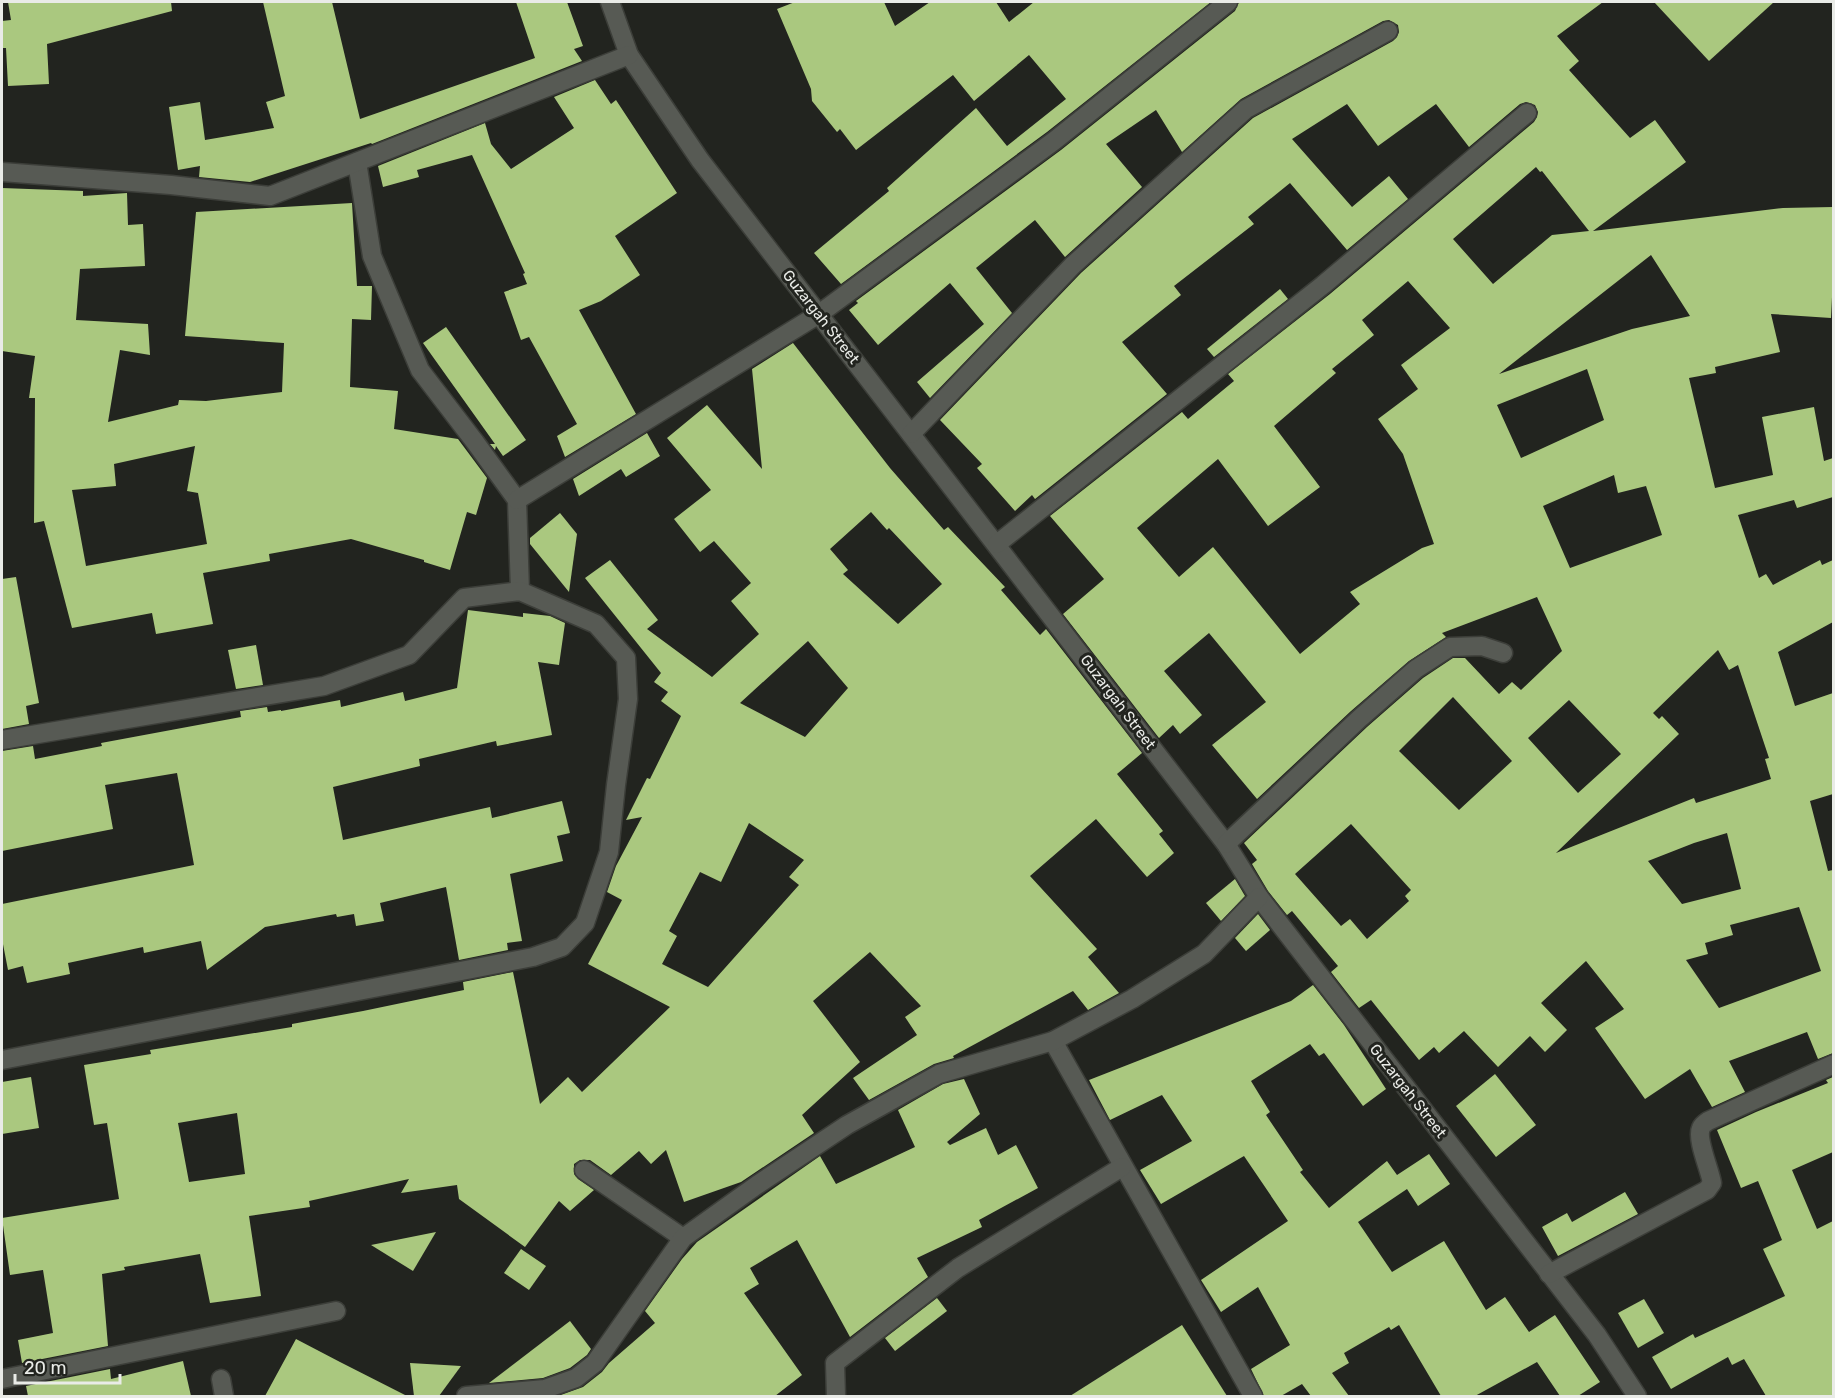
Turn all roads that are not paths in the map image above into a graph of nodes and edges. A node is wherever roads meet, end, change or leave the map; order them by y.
1 (610, 2) edge
2 (1228, 2) edge
3 (1388, 31) dead end
4 (629, 55) junction
5 (1527, 113) dead end
6 (357, 162) junction
7 (2, 172) edge
8 (819, 314) junction
9 (911, 434) junction
10 (517, 500) junction
11 (998, 544) junction
12 (520, 591) junction
13 (1503, 653) dead end
14 (2, 740) edge
15 (1226, 844) junction
16 (1259, 897) junction
17 (1053, 1041) junction
18 (2, 1060) edge
19 (1833, 1064) edge
20 (1122, 1167) junction
21 (584, 1170) dead end
22 (682, 1238) junction
23 (1549, 1275) junction
24 (336, 1311) dead end
25 (2, 1379) edge
26 (466, 1395) edge
27 (836, 1396) edge
28 (1253, 1396) edge
29 (1637, 1396) edge

1 - 4 street, Guzargah Street
2 - 8 street
3 - 9 street
4 - 6 street
4 - 8 street, Guzargah Street
5 - 11 street
6 - 7 street
6 - 10 street
8 - 9 street, Guzargah Street
8 - 10 street
9 - 11 street, Guzargah Street
10 - 12 street
11 - 15 street, Guzargah Street
12 - 14 street
12 - 18 street
13 - 15 street
15 - 16 street, Guzargah Street
16 - 17 street
16 - 23 street, Guzargah Street
17 - 20 street
17 - 22 street
19 - 23 street
20 - 27 street
20 - 28 street
21 - 22 street
22 - 26 street
23 - 29 street, Guzargah Street
24 - 25 street

